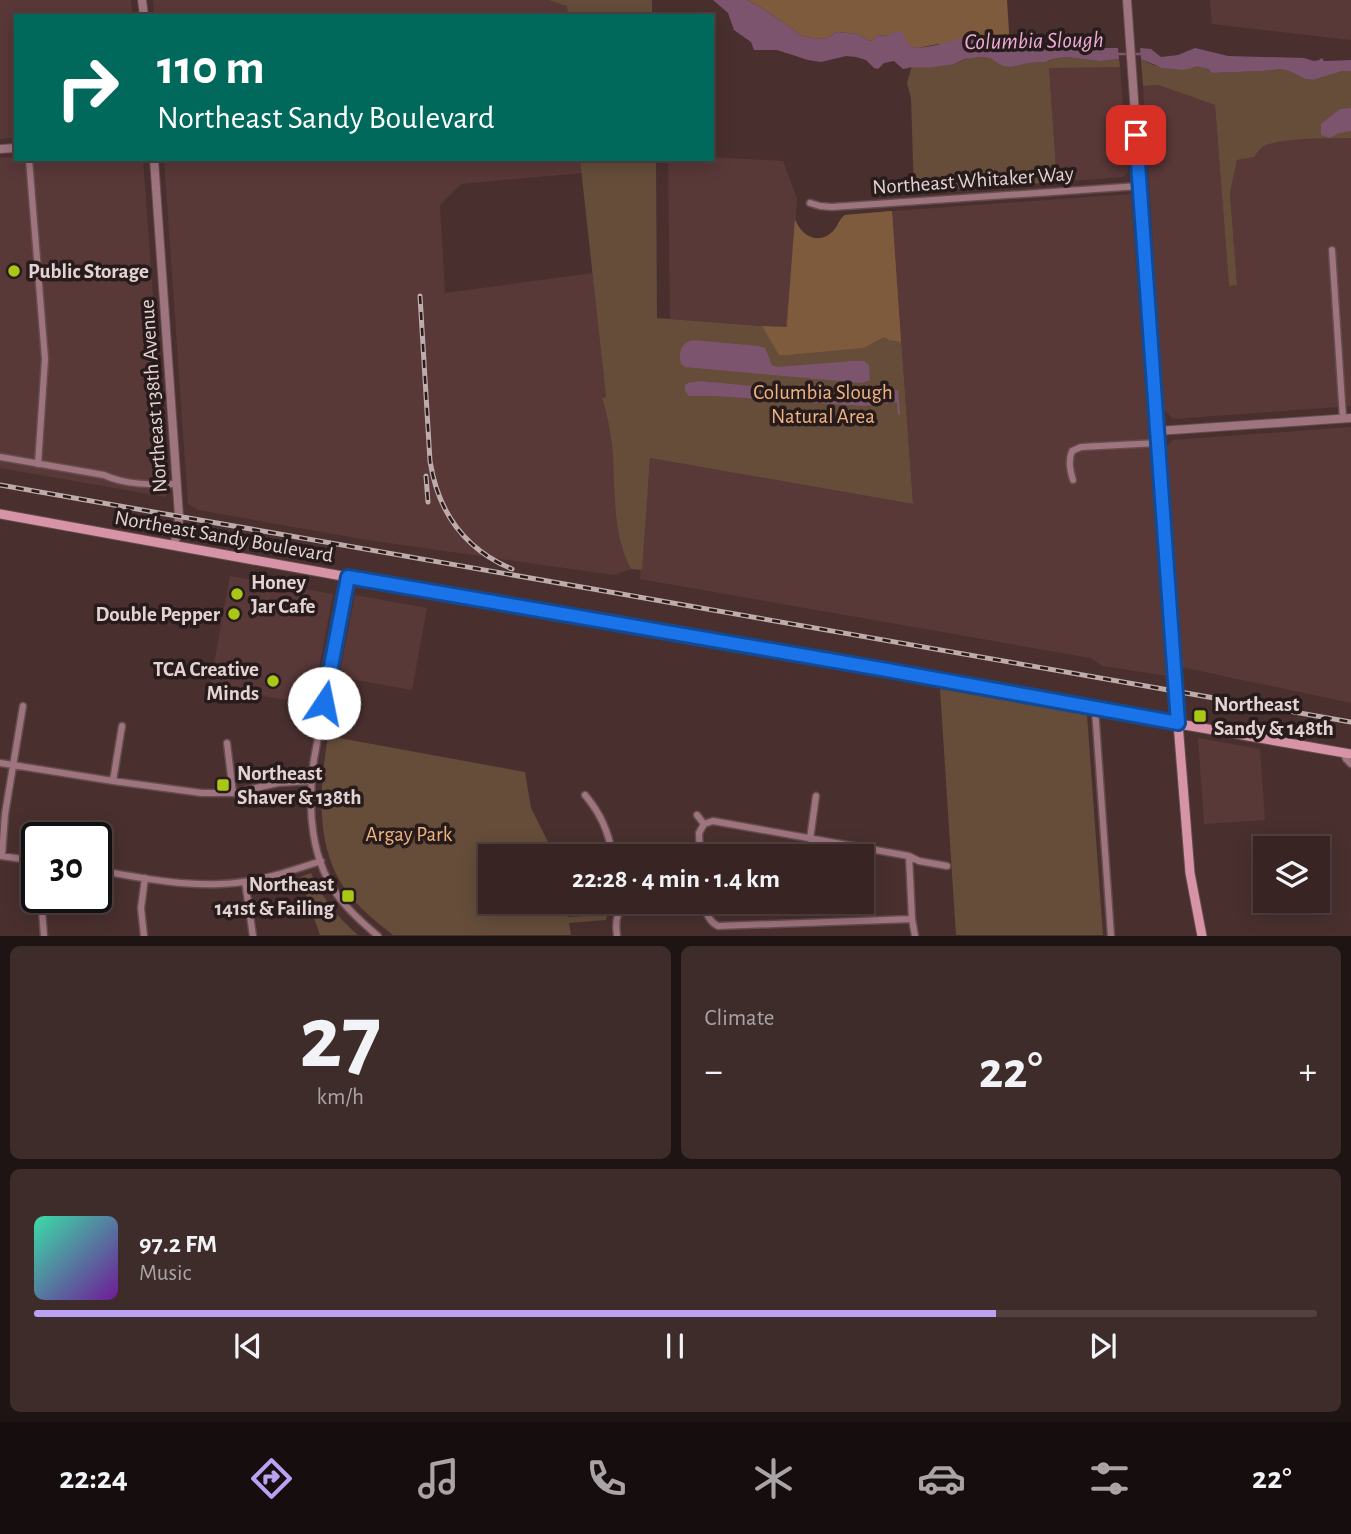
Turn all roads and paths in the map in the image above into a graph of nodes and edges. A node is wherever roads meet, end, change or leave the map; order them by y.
1 (1126, 0) edge
2 (29, 161) edge
3 (154, 161) edge
4 (1139, 186) junction
5 (810, 203) dead end
6 (1332, 250) dead end
7 (1347, 418) edge
8 (1157, 431) junction
9 (1158, 443) junction
10 (0, 457) edge
11 (38, 464) junction
12 (1073, 480) dead end
13 (177, 484) junction
14 (0, 514) edge
15 (174, 545) junction
16 (348, 577) junction
17 (23, 706) dead end
18 (1095, 709) junction
19 (1178, 723) junction
20 (122, 726) dead end
21 (227, 743) dead end
22 (1347, 753) edge
23 (0, 763) edge
24 (1351, 764) edge
25 (13, 765) junction
26 (113, 781) junction
27 (312, 781) junction
28 (233, 793) junction
29 (585, 795) dead end
30 (816, 796) dead end
31 (696, 815) dead end
32 (704, 824) junction
33 (810, 839) junction
34 (610, 844) edge
35 (700, 844) edge
36 (1, 856) edge
37 (909, 856) junction
38 (21, 859) edge
39 (321, 862) junction
40 (947, 866) dead end
41 (112, 873) edge
42 (145, 878) junction
43 (244, 882) junction
44 (42, 913) edge
45 (617, 914) edge
46 (707, 914) edge
47 (912, 919) junction
48 (44, 936) edge
49 (144, 936) edge
50 (253, 936) edge
51 (378, 936) edge
52 (617, 936) edge
53 (915, 936) edge
54 (1111, 936) edge
55 (1202, 936) edge

1 - 4 street
2 - 11 street
3 - 13 street, Northeast 138th Avenue
4 - 5 street, Northeast Whitaker Way
4 - 8 street
6 - 7 street
7 - 8 street
8 - 9 street
9 - 12 street
9 - 19 street
10 - 11 street
11 - 13 street
13 - 15 street, Northeast 138th Avenue
14 - 15 main road, Northeast Sandy Boulevard
15 - 16 main road, Northeast Sandy Boulevard
16 - 18 main road, Northeast Sandy Boulevard
16 - 27 street
17 - 25 street
18 - 19 main road, Northeast Sandy Boulevard
18 - 54 street
19 - 22 main road, Northeast Sandy Boulevard
19 - 55 main road
20 - 26 street
21 - 28 street
22 - 24 street
23 - 25 street
25 - 26 street
25 - 36 street
26 - 28 street
27 - 28 street
27 - 39 street
29 - 34 street
30 - 33 street
31 - 32 street
32 - 33 street
32 - 35 street
33 - 37 street
36 - 38 street
37 - 40 street
37 - 47 street
39 - 43 street
39 - 51 street
41 - 42 street
42 - 43 street
42 - 49 street
43 - 50 street
44 - 48 street
45 - 52 street
46 - 47 street
47 - 53 street

